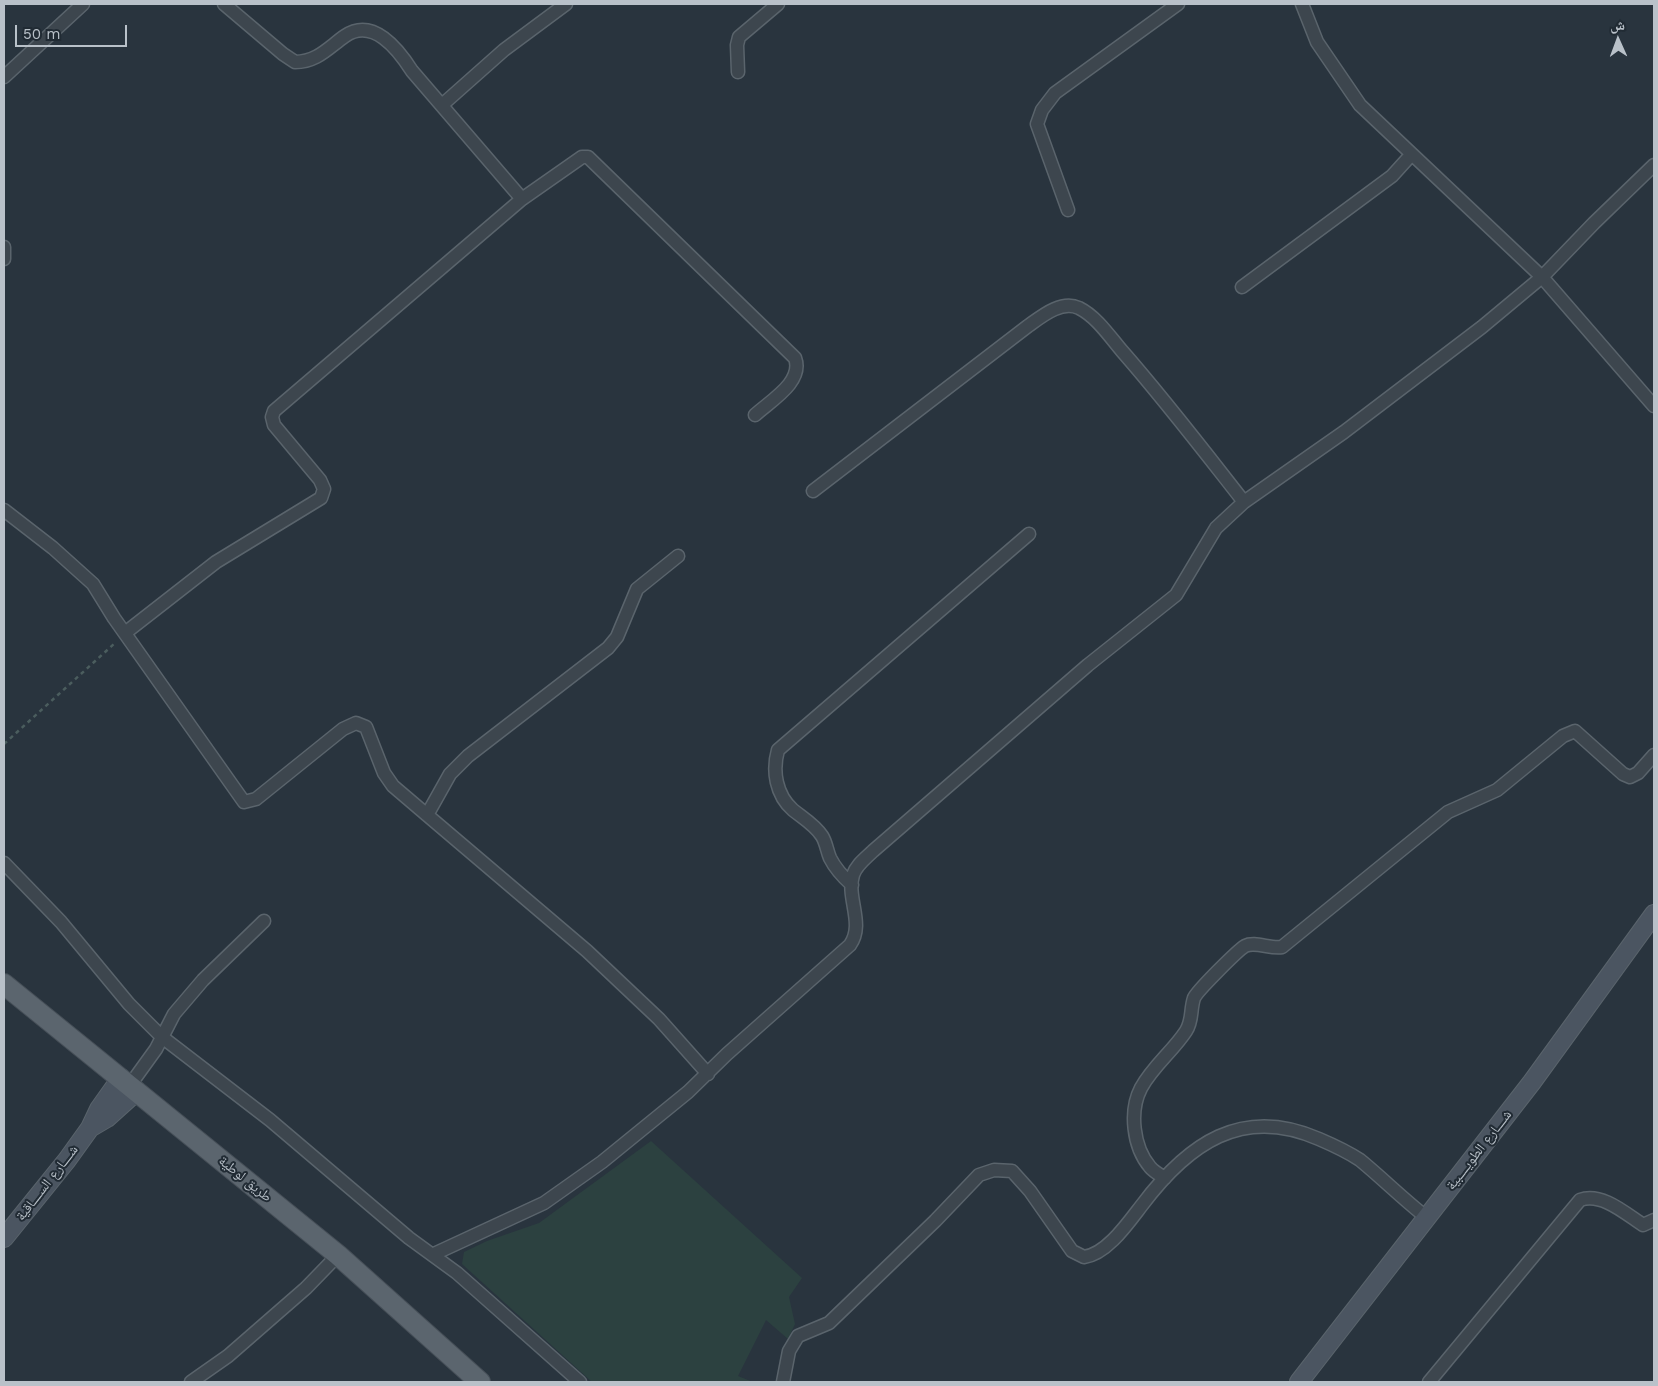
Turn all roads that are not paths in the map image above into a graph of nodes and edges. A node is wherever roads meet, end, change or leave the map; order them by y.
1 (83, 4) edge
2 (224, 4) edge
3 (566, 4) edge
4 (778, 4) edge
5 (1178, 4) edge
6 (1302, 4) edge
7 (738, 72) dead end
8 (4, 77) edge
9 (442, 105) junction
10 (1411, 155) junction
11 (1654, 165) edge
12 (522, 199) junction
13 (1068, 210) dead end
14 (4, 247) edge
15 (4, 260) edge
16 (1542, 277) junction
17 (1242, 287) dead end
18 (1654, 406) edge
19 (754, 415) dead end
20 (813, 491) dead end
21 (1244, 502) junction
22 (4, 510) edge
23 (1029, 534) dead end
24 (678, 556) dead end
25 (125, 633) junction
26 (1654, 755) edge
27 (427, 815) junction
28 (4, 863) edge
29 (852, 885) junction
30 (1654, 914) edge
31 (264, 921) dead end
32 (4, 984) edge
33 (162, 1038) junction
34 (708, 1074) junction
35 (129, 1085) junction
36 (1165, 1178) junction
37 (1426, 1217) junction
38 (1654, 1220) edge
39 (4, 1238) edge
40 (434, 1254) junction
41 (338, 1255) junction
42 (191, 1382) edge
43 (480, 1382) edge
44 (580, 1382) edge
45 (783, 1382) edge
46 (1299, 1382) edge
47 (1429, 1382) edge

1 - 8 street
2 - 9 street
3 - 9 street
4 - 7 street
5 - 13 street
6 - 10 street
9 - 12 street
10 - 16 street
10 - 17 street
11 - 16 street
12 - 19 street
12 - 25 street
14 - 15 street
16 - 18 street
16 - 21 street
20 - 21 street
21 - 29 street
22 - 25 street
23 - 29 street
24 - 27 street
25 - 27 street
26 - 36 street
27 - 34 street
28 - 33 street
29 - 34 street
30 - 37 street, شــــارع الطويــــبية
31 - 33 street
32 - 35 main road, طريق لوطية
33 - 35 street
33 - 40 street
34 - 40 street
35 - 39 street, شــــارع الســــاقية
35 - 41 main road, طريق لوطية
36 - 37 street
36 - 45 street
37 - 46 street, شــــارع الطويــــبية
38 - 47 street
40 - 44 street
41 - 42 street
41 - 43 main road, طريق لوطية

